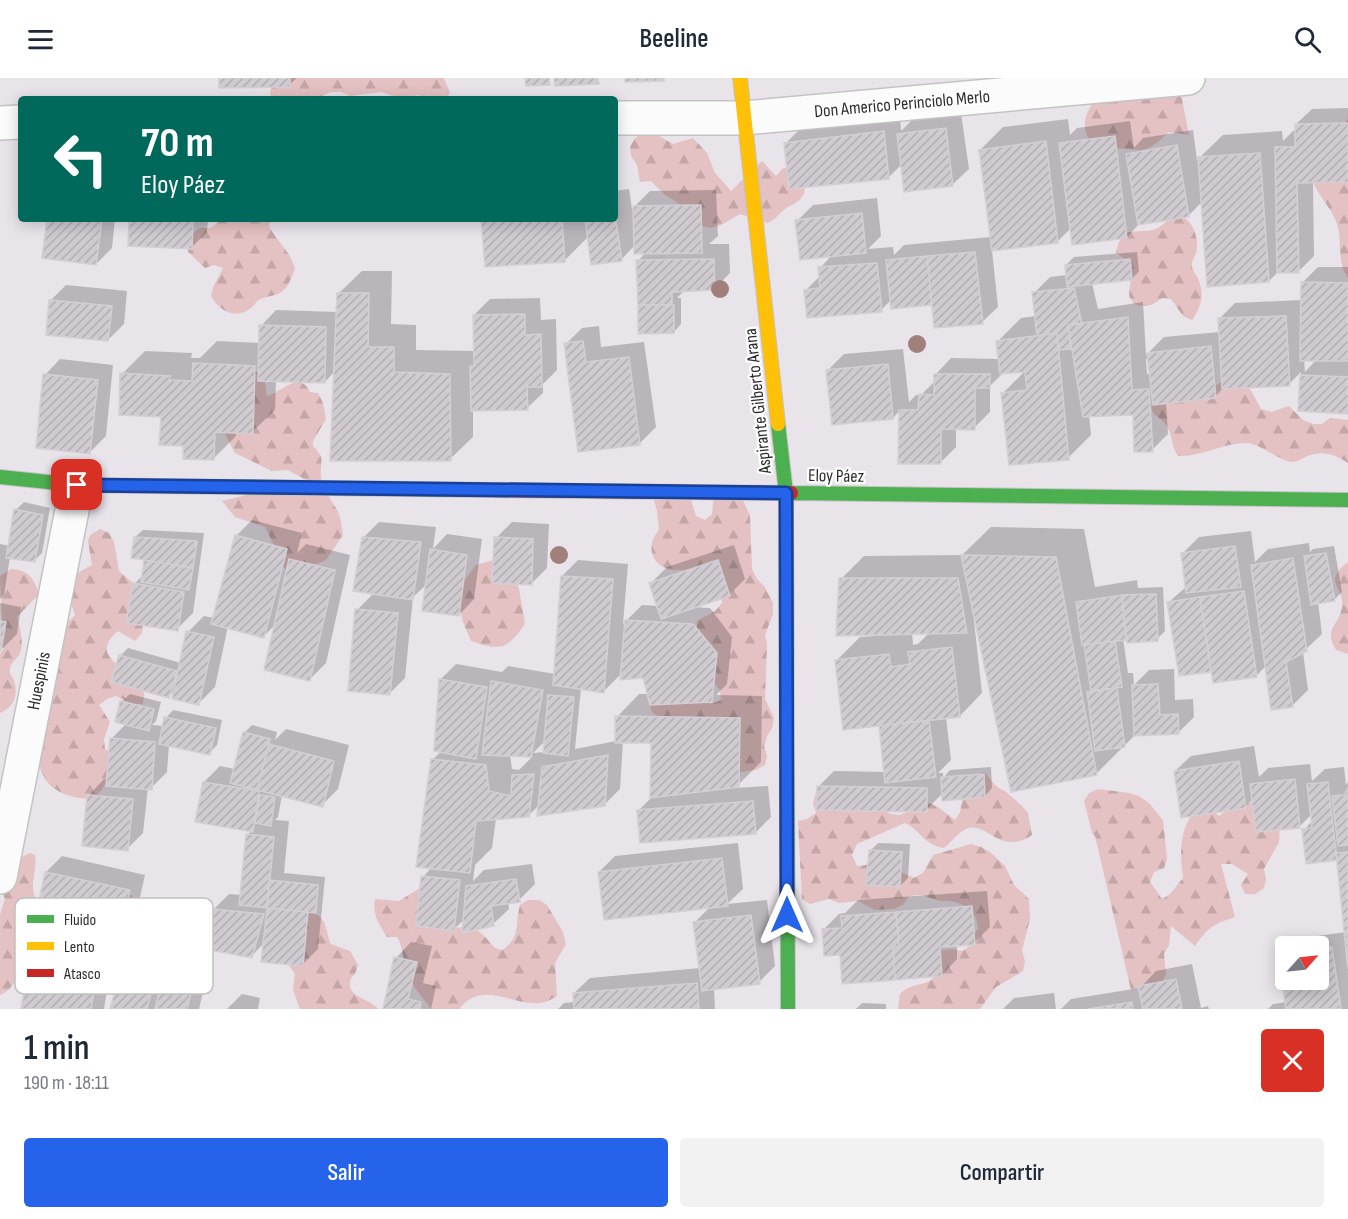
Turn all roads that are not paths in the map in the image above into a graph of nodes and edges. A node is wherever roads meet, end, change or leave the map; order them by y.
1 (740, 78) edge
2 (1188, 78) edge
3 (618, 118) edge
4 (744, 118) junction
5 (18, 122) edge
6 (0, 123) edge
7 (0, 477) edge
8 (77, 485) junction
9 (786, 493) junction
10 (1348, 500) edge
11 (0, 877) edge
12 (788, 1009) edge

1 - 4 street, Aspirante Gilberto Arana
2 - 4 street, Don Americo Perinciolo Merlo
3 - 4 street, Don Americo Perinciolo Merlo
4 - 9 street, Aspirante Gilberto Arana
5 - 6 street
7 - 8 street, Eloy Páez
8 - 9 street, Eloy Páez
8 - 11 street, Huespinis
9 - 10 street, Eloy Páez
9 - 12 street, Aspirante Gilberto Arana

